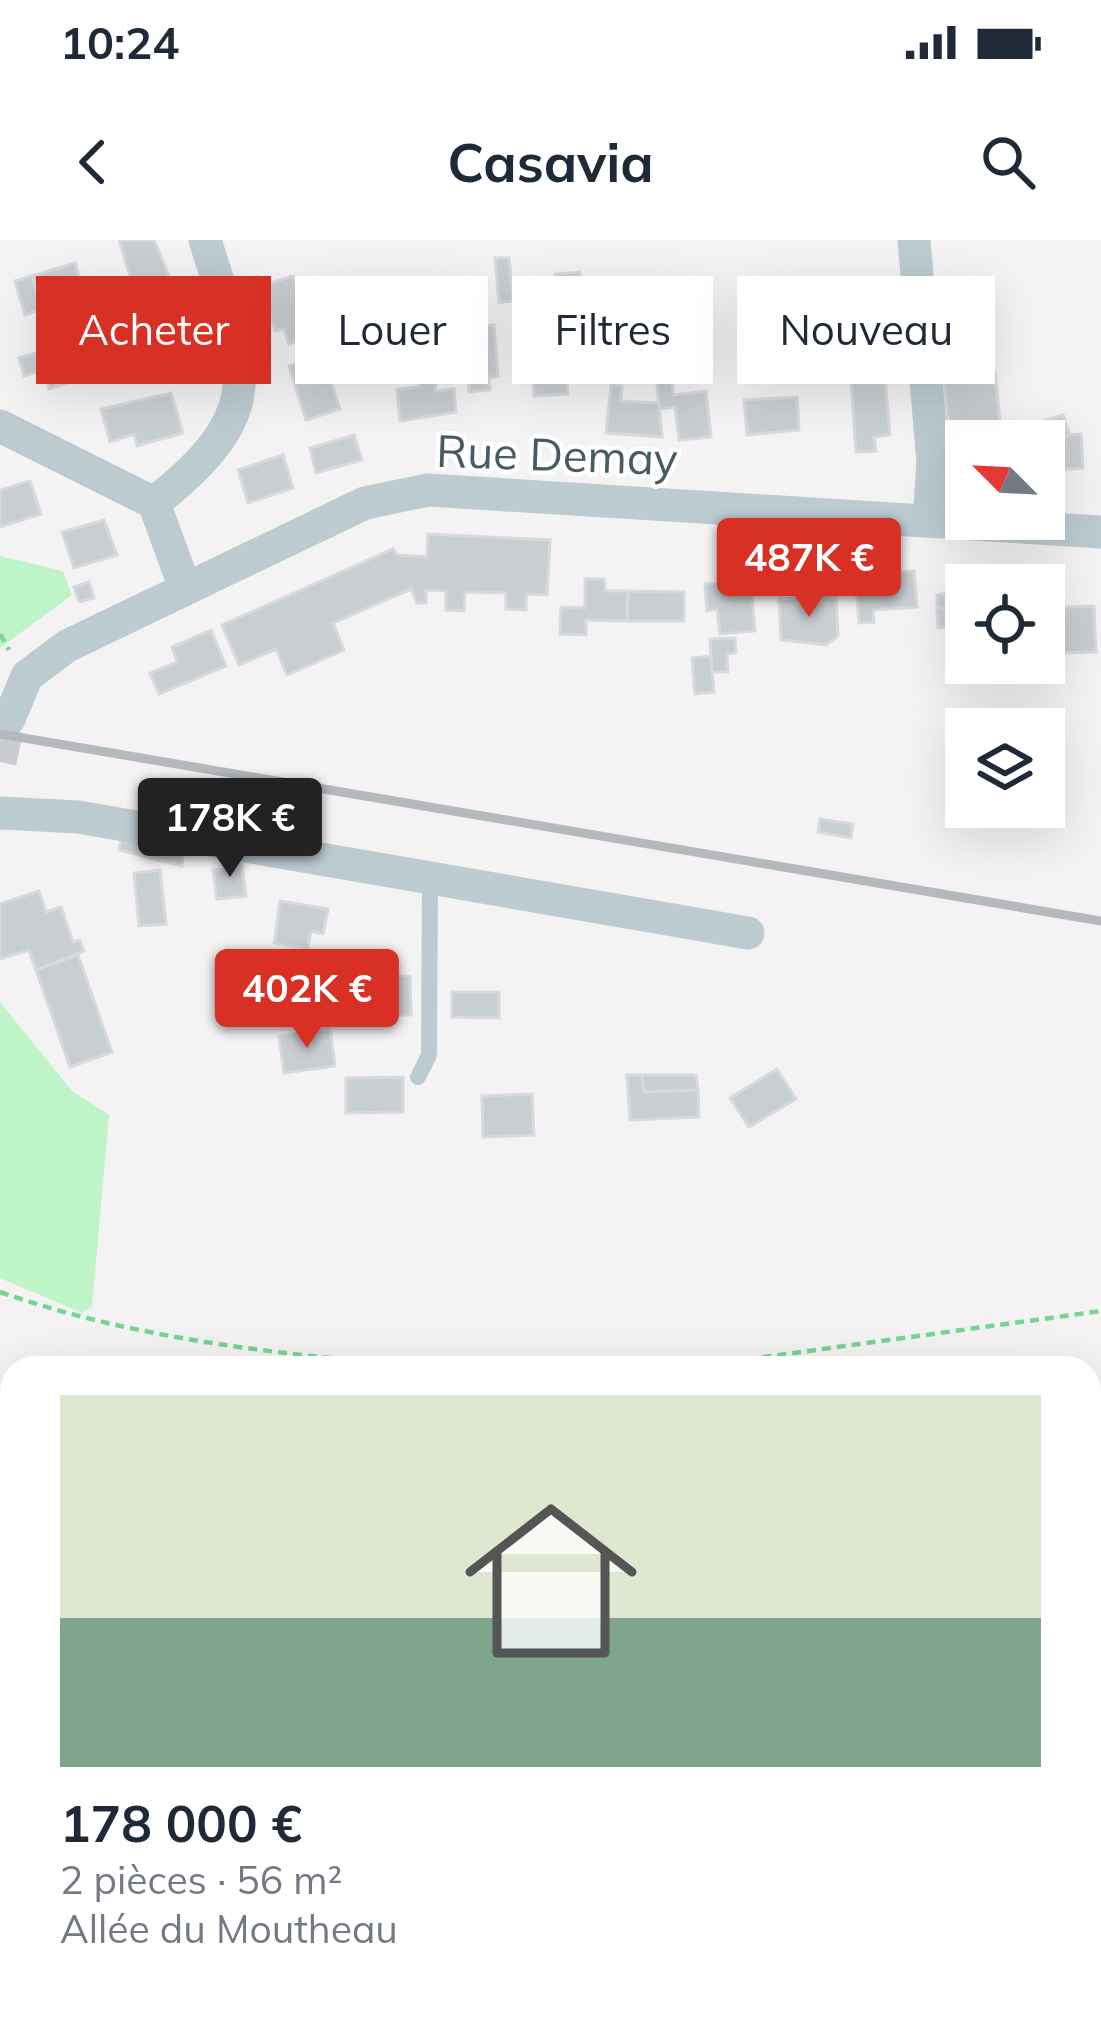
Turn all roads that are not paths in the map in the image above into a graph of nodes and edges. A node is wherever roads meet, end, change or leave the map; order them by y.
1 (205, 240) edge
2 (914, 240) edge
3 (0, 426) edge
4 (154, 503) junction
5 (929, 521) junction
6 (1101, 532) edge
7 (185, 588) junction
8 (9, 718) dead end
9 (0, 813) edge
10 (430, 880) junction
11 (748, 933) dead end
12 (418, 1077) dead end

1 - 4 street
2 - 5 street
3 - 4 street
4 - 7 street
5 - 6 street, Rue Demay
5 - 7 street, Rue Demay
7 - 8 street, Rue Demay
9 - 10 street
10 - 11 street
10 - 12 lane

